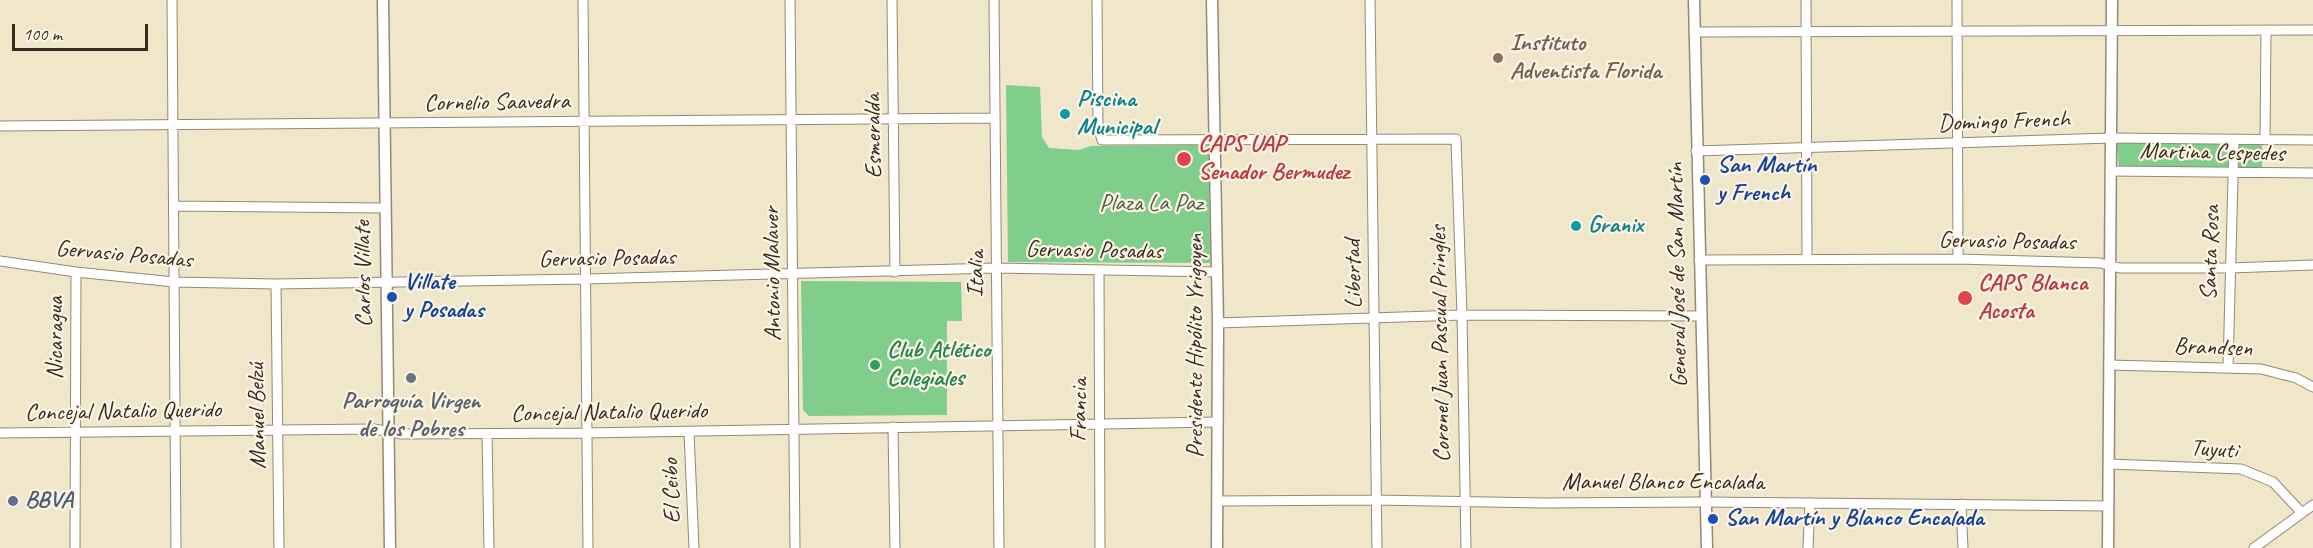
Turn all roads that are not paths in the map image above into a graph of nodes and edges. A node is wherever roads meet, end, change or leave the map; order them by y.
1 (172, 0) edge
2 (382, 0) edge
3 (583, 0) edge
4 (790, 0) edge
5 (892, 0) edge
6 (994, 0) edge
7 (1097, 0) edge
8 (1212, 0) edge
9 (1370, 0) edge
10 (1694, 0) edge
11 (1806, 0) edge
12 (1957, 0) edge
13 (2112, 0) edge
14 (2113, 30) junction
15 (2266, 30) junction
16 (2313, 30) edge
17 (1957, 31) junction
18 (1694, 32) junction
19 (1806, 32) junction
20 (995, 117) junction
21 (893, 118) junction
22 (791, 119) junction
23 (585, 121) junction
24 (173, 124) junction
25 (384, 124) junction
26 (0, 126) edge
27 (2111, 138) junction
28 (1371, 139) junction
29 (1214, 140) junction
30 (2234, 140) junction
31 (2265, 140) junction
32 (2313, 140) edge
33 (1957, 143) junction
34 (1807, 147) junction
35 (1696, 151) junction
36 (2110, 171) junction
37 (2233, 172) junction
38 (2313, 173) edge
39 (174, 206) junction
40 (384, 208) junction
41 (1807, 259) junction
42 (1958, 259) junction
43 (1699, 260) junction
44 (0, 261) edge
45 (2109, 266) junction
46 (2299, 266) junction
47 (2313, 266) edge
48 (996, 268) junction
49 (2230, 268) junction
50 (1099, 271) junction
51 (76, 272) junction
52 (895, 272) junction
53 (1217, 272) junction
54 (2313, 272) edge
55 (793, 274) junction
56 (586, 279) junction
57 (174, 282) junction
58 (385, 282) junction
59 (276, 284) junction
60 (1462, 315) junction
61 (1700, 316) junction
62 (1374, 318) junction
63 (1218, 323) junction
64 (2109, 365) junction
65 (2228, 367) junction
66 (2313, 387) edge
67 (1218, 422) junction
68 (997, 424) junction
69 (1099, 424) junction
70 (893, 428) junction
71 (278, 429) junction
72 (794, 429) junction
73 (175, 430) junction
74 (75, 432) junction
75 (689, 432) junction
76 (0, 433) edge
77 (388, 433) junction
78 (586, 433) junction
79 (487, 434) junction
80 (2109, 464) junction
81 (1376, 500) junction
82 (1218, 501) junction
83 (1464, 502) junction
84 (1705, 502) junction
85 (1810, 503) junction
86 (1961, 504) junction
87 (2108, 506) junction
88 (2313, 506) edge
89 (2302, 513) junction
90 (75, 548) edge
91 (176, 548) edge
92 (279, 548) edge
93 (390, 548) edge
94 (489, 548) edge
95 (588, 548) edge
96 (694, 548) edge
97 (795, 548) edge
98 (895, 548) edge
99 (999, 548) edge
100 (1100, 548) edge
101 (1217, 548) edge
102 (1377, 548) edge
103 (1466, 548) edge
104 (1707, 548) edge
105 (1808, 548) edge
106 (1963, 548) edge
107 (2109, 548) edge
108 (2254, 548) edge

1 - 24 street
2 - 25 street, Carlos Villate
3 - 23 street
4 - 22 street, Antonio Malaver
5 - 21 street, Esmeralda
6 - 20 street, Italia
7 - 29 street
8 - 29 street, Presidente Hipólito Yrigoyen
9 - 28 street, Libertad
10 - 18 street, General José de San Martín
11 - 19 street
12 - 17 street
13 - 14 street
14 - 15 street
14 - 17 street
14 - 27 street
15 - 16 street
15 - 31 street
17 - 19 street
17 - 33 street
18 - 19 street
18 - 35 street, General José de San Martín
19 - 34 street
20 - 21 street, Cornelio Saavedra
20 - 48 street, Italia
21 - 22 street, Cornelio Saavedra
21 - 52 street, Esmeralda
22 - 23 street, Cornelio Saavedra
22 - 55 street, Antonio Malaver
23 - 25 street, Cornelio Saavedra
23 - 56 street
24 - 25 street, Cornelio Saavedra
24 - 26 street, Cornelio Saavedra
24 - 39 street
25 - 40 street, Carlos Villate
27 - 30 street, Domingo French
27 - 33 street, Domingo French
27 - 36 street
28 - 29 street
28 - 60 street, Coronel Juan Pascual Pringles
28 - 62 street, Libertad
29 - 53 street, Presidente Hipólito Yrigoyen
30 - 31 street, Domingo French
30 - 37 street, Santa Rosa
31 - 32 street, Domingo French
33 - 34 street, Domingo French
33 - 42 street
34 - 35 street, Domingo French
34 - 41 street
35 - 43 street, General José de San Martín
36 - 37 street, Martina Cespedes
36 - 45 street
37 - 38 street, Martina Cespedes
37 - 49 street, Santa Rosa
39 - 40 street
39 - 57 street
40 - 58 street, Carlos Villate
41 - 42 street, Gervasio Posadas
41 - 43 street, Gervasio Posadas
42 - 45 street, Gervasio Posadas
43 - 61 street, General José de San Martín
44 - 51 street, Gervasio Posadas
45 - 49 street, Gervasio Posadas
45 - 64 street
46 - 47 street, Gervasio Posadas
46 - 49 street, Gervasio Posadas
46 - 54 street
48 - 50 street, Gervasio Posadas
48 - 52 street, Gervasio Posadas
48 - 68 street, Italia
49 - 65 street, Santa Rosa
50 - 53 street, Gervasio Posadas
50 - 69 street, Francia
51 - 57 street, Gervasio Posadas
51 - 74 street, Nicaragua
52 - 55 street, Gervasio Posadas
53 - 63 street, Presidente Hipólito Yrigoyen
55 - 56 street, Gervasio Posadas
55 - 72 street, Antonio Malaver
56 - 58 street, Gervasio Posadas
56 - 78 street
57 - 59 street, Gervasio Posadas
57 - 73 street
58 - 59 street, Gervasio Posadas
58 - 77 street, Carlos Villate
59 - 71 street, Manuel Belzú
60 - 61 street
60 - 62 street
60 - 83 street, Coronel Juan Pascual Pringles
61 - 84 street, General José de San Martín
62 - 63 street
62 - 81 street, Libertad
63 - 67 street, Presidente Hipólito Yrigoyen
64 - 65 street, Brandsen
64 - 80 street
65 - 66 street, Brandsen
67 - 69 street, Concejal Natalio Querido
67 - 82 street, Presidente Hipólito Yrigoyen
68 - 69 street, Concejal Natalio Querido
68 - 70 street, Concejal Natalio Querido
68 - 99 street, Italia
69 - 100 street, Francia
70 - 72 street, Concejal Natalio Querido
70 - 98 street
71 - 73 street, Concejal Natalio Querido
71 - 77 street, Concejal Natalio Querido
71 - 92 street, Manuel Belzú
72 - 75 street, Concejal Natalio Querido
72 - 97 street, Antonio Malaver
73 - 74 street, Concejal Natalio Querido
73 - 91 street
74 - 76 street, Concejal Natalio Querido
74 - 90 street, Nicaragua
75 - 78 street, Concejal Natalio Querido
75 - 96 street, El Ceibo
77 - 79 street, Concejal Natalio Querido
77 - 93 street, Carlos Villate
78 - 79 street, Concejal Natalio Querido
78 - 95 street
79 - 94 street
80 - 87 street
80 - 89 street, Tuyuti
81 - 82 street, Manuel Blanco Encalada
81 - 83 street, Manuel Blanco Encalada
81 - 102 street, Libertad
82 - 101 street, Presidente Hipólito Yrigoyen
83 - 84 street, Manuel Blanco Encalada
83 - 103 street, Coronel Juan Pascual Pringles
84 - 85 street, Manuel Blanco Encalada
84 - 104 street, General José de San Martín
85 - 86 street, Manuel Blanco Encalada
85 - 105 street
86 - 87 street, Manuel Blanco Encalada
86 - 106 street
87 - 107 street
88 - 89 street
89 - 108 street

